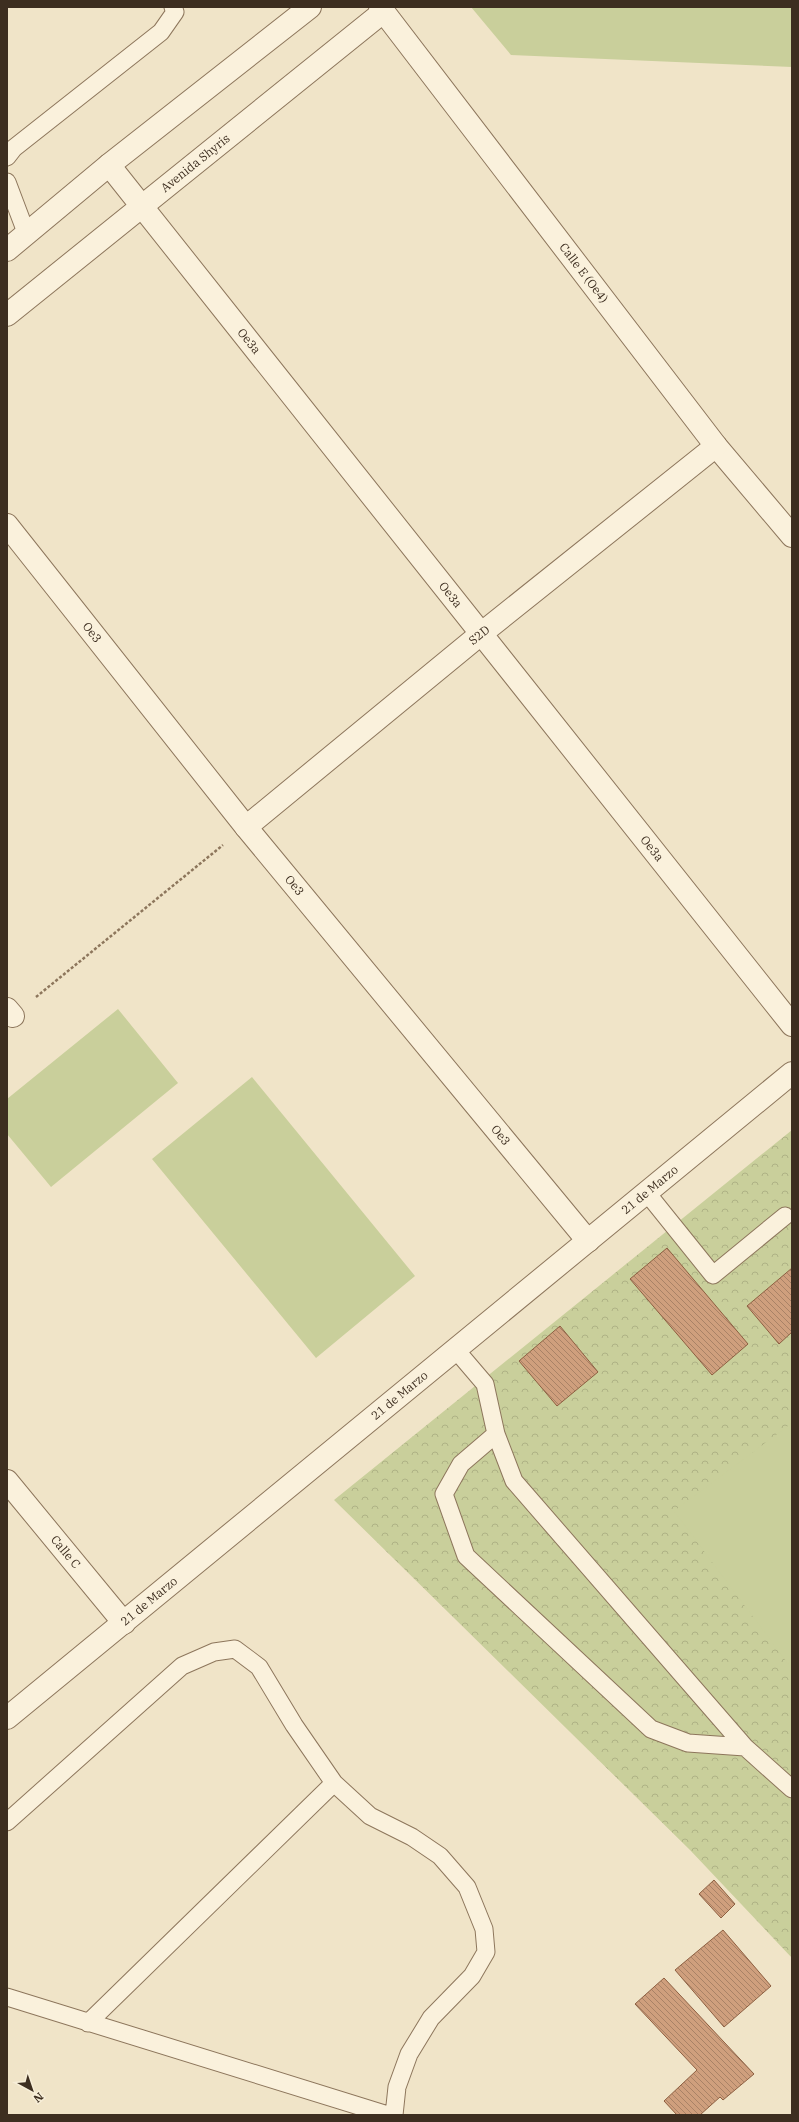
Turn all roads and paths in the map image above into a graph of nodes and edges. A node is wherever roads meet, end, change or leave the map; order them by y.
1 (173, 7) edge
2 (310, 7) edge
3 (382, 9) edge
4 (9, 148) edge
5 (109, 165) junction
6 (7, 182) edge
7 (142, 205) junction
8 (27, 234) junction
9 (7, 250) edge
10 (7, 315) edge
11 (716, 446) junction
12 (7, 525) edge
13 (792, 536) edge
14 (482, 633) junction
15 (246, 827) junction
16 (10, 1013) edge
17 (792, 1025) edge
18 (792, 1073) edge
19 (647, 1193) junction
20 (785, 1216) dead end
21 (588, 1241) junction
22 (456, 1350) junction
23 (496, 1434) junction
24 (7, 1481) edge
25 (124, 1623) junction
26 (7, 1718) edge
27 (746, 1747) junction
28 (334, 1783) junction
29 (792, 1789) edge
30 (7, 1822) edge
31 (7, 1997) edge
32 (88, 2023) junction
33 (388, 2115) edge
34 (394, 2115) edge

1 - 4 lane
2 - 5 street
3 - 7 street, Avenida Shyris
3 - 11 street, Calle E (Oe4)
5 - 7 street, Oe3a
5 - 8 street
6 - 8 lane
7 - 10 street, Avenida Shyris
7 - 14 street, Oe3a
8 - 9 street
11 - 13 street, Calle E (Oe4)
11 - 14 street, S2D
12 - 15 street, Oe3
14 - 15 street, S2D
14 - 17 street, Oe3a
15 - 16 path
15 - 21 street, Oe3
18 - 19 street, 21 de Marzo
19 - 20 lane
19 - 21 street, 21 de Marzo
21 - 22 street, 21 de Marzo
22 - 23 lane
22 - 25 street, 21 de Marzo
23 - 27 lane
23 - 27 lane
24 - 25 street, Calle C
25 - 26 street, 21 de Marzo
27 - 29 lane
28 - 30 lane
28 - 32 lane
28 - 34 lane
31 - 32 lane
32 - 33 lane

